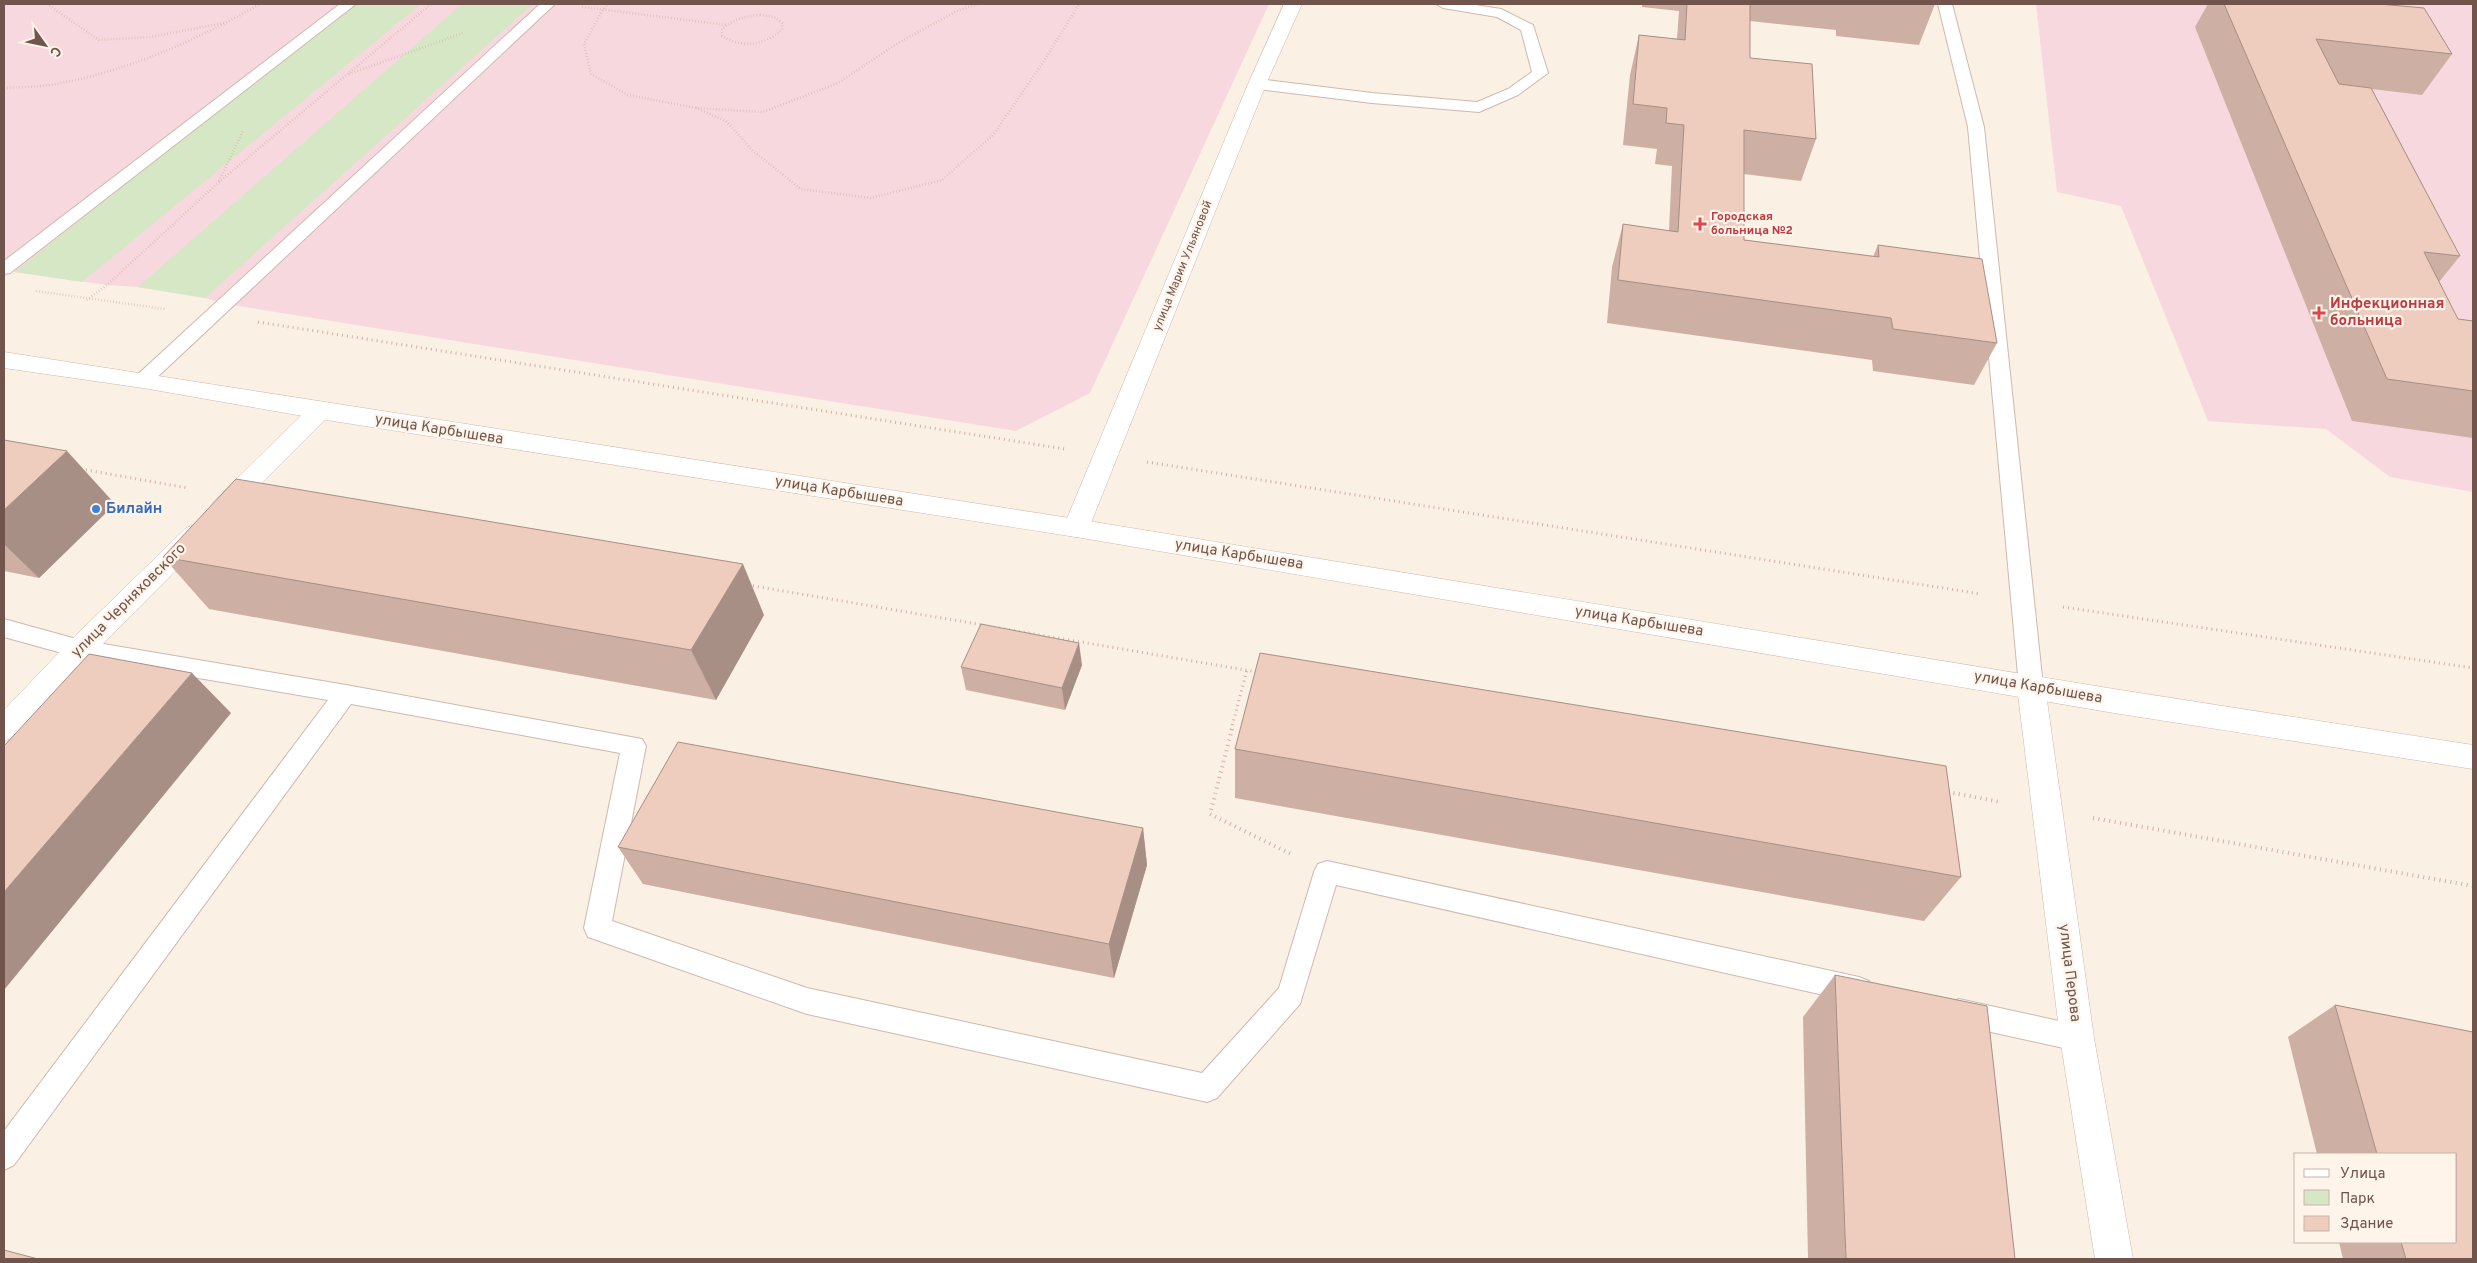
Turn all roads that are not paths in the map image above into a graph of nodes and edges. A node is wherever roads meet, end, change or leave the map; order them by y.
1 (348, 4) edge
2 (548, 4) edge
3 (1293, 4) edge
4 (1442, 4) edge
5 (1945, 4) edge
6 (1257, 84) junction
7 (4, 269) edge
8 (4, 360) edge
9 (143, 380) junction
10 (320, 411) junction
11 (1076, 528) junction
12 (4, 628) edge
13 (80, 649) junction
14 (2031, 686) junction
15 (346, 694) junction
16 (4, 729) edge
17 (2473, 757) edge
18 (1884, 995) edge
19 (1932, 1006) edge
20 (2077, 1038) junction
21 (4, 1155) edge
22 (2114, 1259) edge

1 - 7 lane
2 - 9 lane
3 - 6 main road, улица Марии Ульяновой
4 - 6 lane
5 - 14 lane
6 - 11 main road, улица Марии Ульяновой
8 - 9 main road, улица Карбышева
9 - 10 main road, улица Карбышева
10 - 11 main road, улица Карбышева
10 - 13 main road, улица Черняховского
11 - 14 main road, улица Карбышева
12 - 13 lane
13 - 15 lane
13 - 16 main road, улица Черняховского
14 - 17 main road, улица Карбышева
14 - 20 main road, улица Перова
15 - 18 lane
15 - 21 lane
19 - 20 lane
20 - 22 main road, улица Перова

